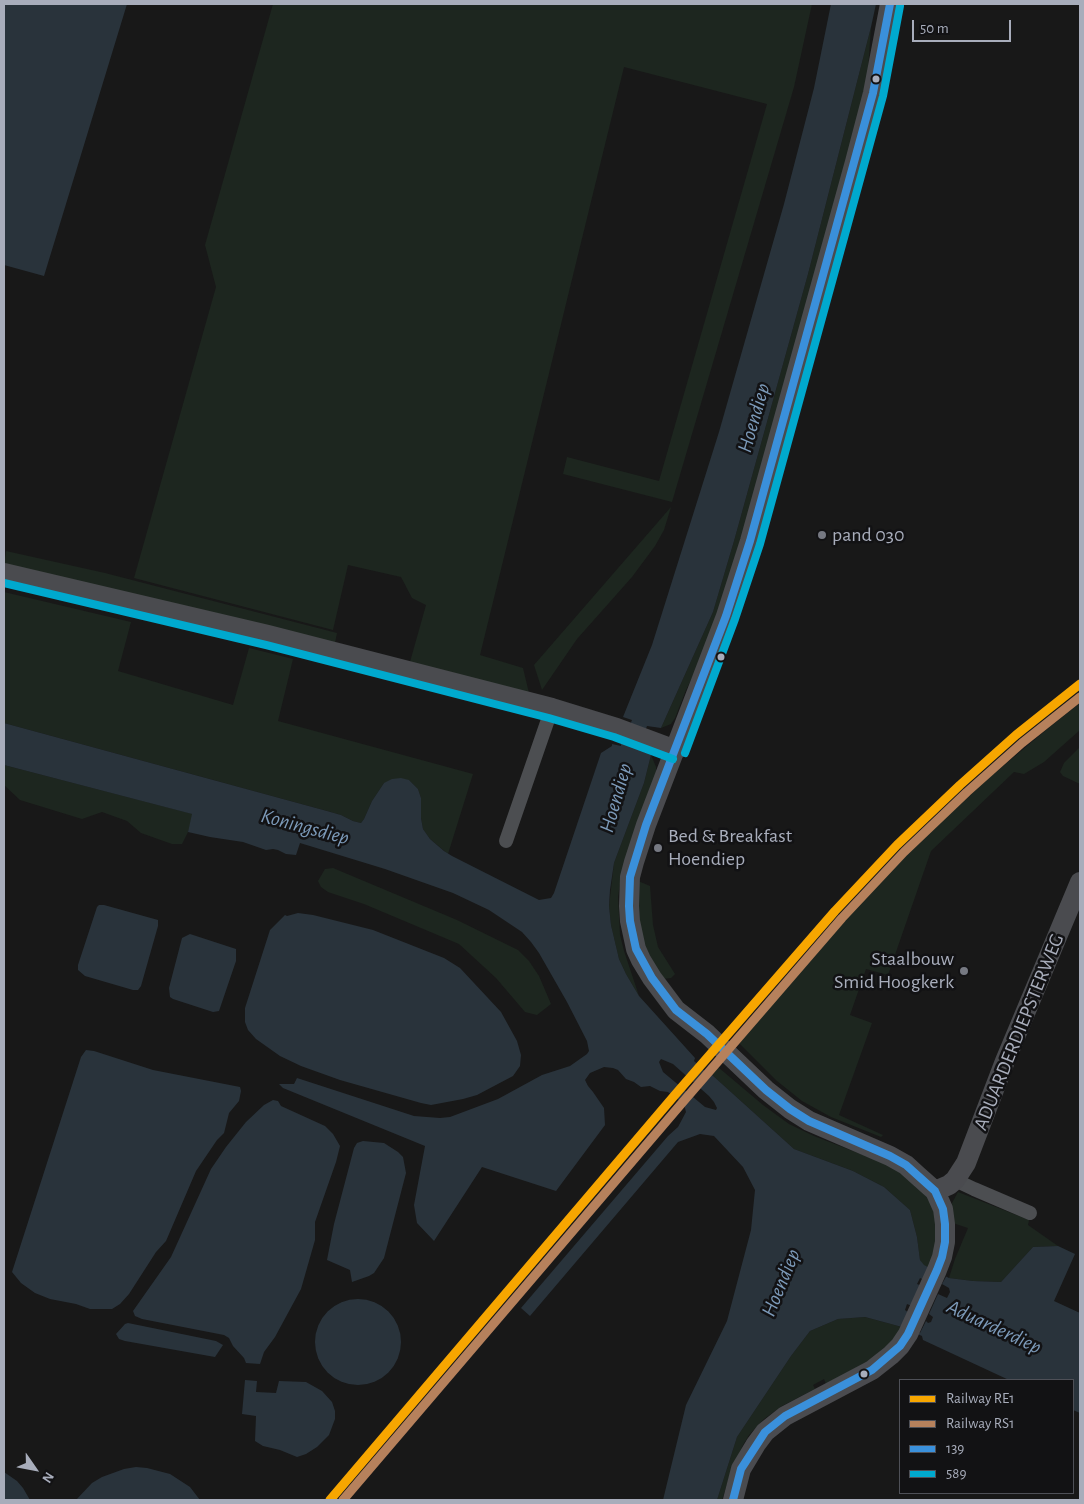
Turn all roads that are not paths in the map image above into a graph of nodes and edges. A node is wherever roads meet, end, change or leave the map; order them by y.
1 (890, 4) edge
2 (4, 572) edge
3 (552, 708) junction
4 (676, 750) junction
5 (506, 841) dead end
6 (1080, 882) edge
7 (955, 1180) junction
8 (935, 1191) junction
9 (1030, 1213) dead end
10 (733, 1500) edge

1 - 4 main road
2 - 3 main road
3 - 4 main road
3 - 5 street
4 - 8 main road
6 - 7 main road, ADUARDERDIEPSTERWEG
7 - 8 main road
7 - 9 street
8 - 10 main road

